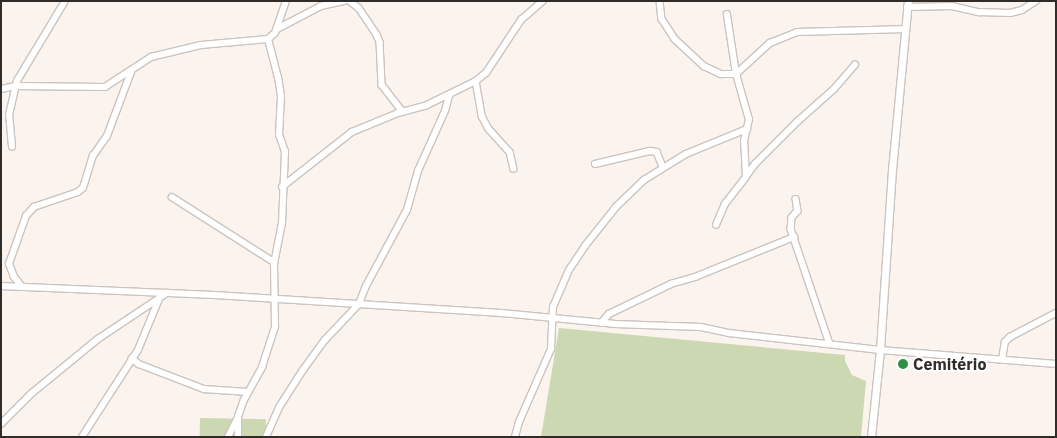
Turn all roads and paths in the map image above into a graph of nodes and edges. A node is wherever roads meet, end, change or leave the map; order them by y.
1 (65, 1) edge
2 (286, 1) edge
3 (344, 1) edge
4 (350, 1) edge
5 (543, 1) edge
6 (660, 1) edge
7 (1036, 1) edge
8 (908, 4) edge
9 (727, 15) dead end
10 (906, 29) junction
11 (277, 30) junction
12 (268, 39) junction
13 (855, 65) dead end
14 (132, 71) junction
15 (736, 74) junction
16 (476, 81) junction
17 (16, 86) junction
18 (1, 89) edge
19 (449, 96) junction
20 (403, 112) junction
21 (747, 129) junction
22 (12, 146) dead end
23 (595, 164) dead end
24 (663, 167) junction
25 (514, 169) dead end
26 (746, 177) junction
27 (282, 187) junction
28 (172, 197) dead end
29 (796, 198) dead end
30 (716, 225) dead end
31 (794, 237) junction
32 (274, 262) junction
33 (14, 277) junction
34 (1, 286) edge
35 (9, 286) junction
36 (22, 287) junction
37 (167, 293) junction
38 (159, 299) junction
39 (275, 301) junction
40 (359, 304) junction
41 (1056, 312) edge
42 (552, 317) junction
43 (601, 323) junction
44 (830, 344) junction
45 (880, 350) junction
46 (132, 358) junction
47 (1002, 360) junction
48 (1056, 364) edge
49 (248, 392) junction
50 (238, 417) junction
51 (1, 424) edge
52 (82, 437) edge
53 (228, 437) edge
54 (238, 437) edge
55 (266, 437) edge
56 (515, 437) edge
57 (871, 437) edge

1 - 17 street
2 - 11 street
3 - 11 street
4 - 20 street
5 - 16 street
6 - 15 street
7 - 8 street
8 - 10 street
9 - 15 street
10 - 15 street
10 - 45 street
11 - 12 street
12 - 14 street
12 - 27 street
13 - 26 street
14 - 17 street
14 - 33 street
15 - 21 street
16 - 19 street
16 - 25 street
17 - 18 street
17 - 22 street
19 - 20 street
19 - 40 street
20 - 27 street
21 - 24 street
21 - 26 street
23 - 24 street
24 - 42 street
26 - 30 street
27 - 32 street
28 - 32 street
29 - 31 street
31 - 43 street
31 - 44 street
32 - 39 street
33 - 35 street
33 - 36 street
34 - 35 street
35 - 36 street
36 - 37 street
37 - 38 street
37 - 39 street
38 - 46 street
38 - 51 street
39 - 40 street
39 - 49 street
40 - 42 street
40 - 55 street
41 - 47 street
42 - 43 street
42 - 56 street
43 - 44 street
44 - 45 street
45 - 47 street
45 - 57 street
46 - 49 street
46 - 52 street
47 - 48 street
49 - 50 street
50 - 53 street
50 - 54 street

